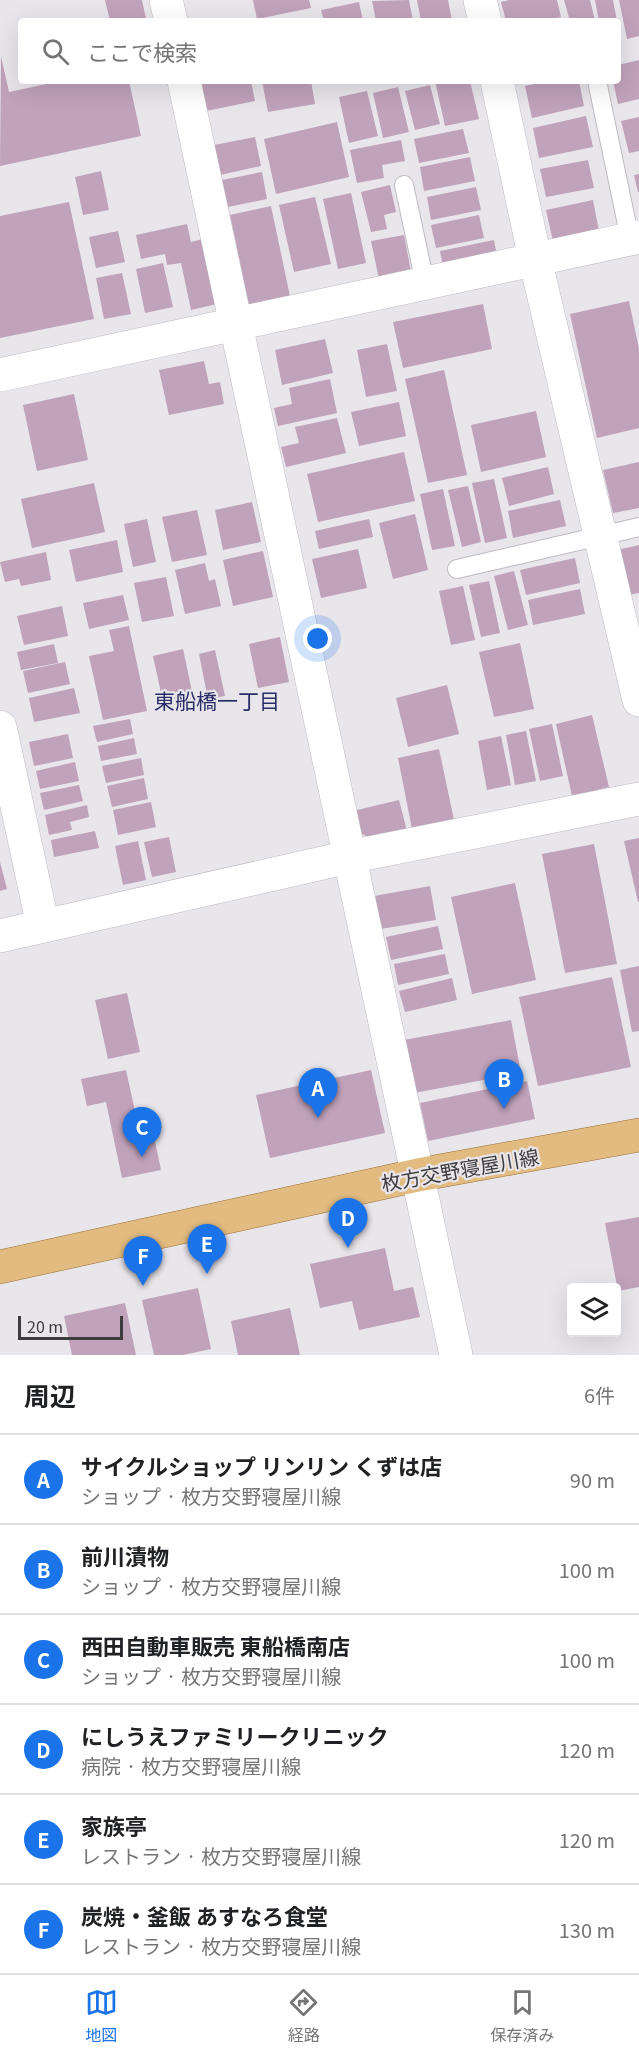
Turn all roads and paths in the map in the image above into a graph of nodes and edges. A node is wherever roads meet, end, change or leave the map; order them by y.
1 (166, 0) edge
2 (480, 0) edge
3 (170, 18) edge
4 (484, 18) edge
5 (185, 84) edge
6 (499, 84) edge
7 (598, 84) edge
8 (404, 185) dead end
9 (635, 238) edge
10 (535, 259) junction
11 (425, 283) junction
12 (236, 324) junction
13 (0, 375) edge
14 (639, 527) edge
15 (599, 535) junction
16 (457, 569) dead end
17 (639, 700) edge
18 (0, 727) edge
19 (639, 799) edge
20 (349, 857) junction
21 (43, 926) junction
22 (0, 936) edge
23 (639, 1135) edge
24 (418, 1175) junction
25 (0, 1266) edge
26 (456, 1355) edge

1 - 3 street
2 - 4 street
5 - 12 street
6 - 10 street
7 - 9 lane
8 - 11 lane
9 - 10 street
10 - 11 street
10 - 15 street
11 - 12 street
12 - 13 street
12 - 20 street
14 - 15 lane
15 - 16 lane
15 - 17 street
18 - 21 street
19 - 20 street
20 - 21 street
20 - 24 street
21 - 22 street
23 - 24 main road, 枚方交野寝屋川線
24 - 25 main road, 枚方交野寝屋川線
24 - 26 street

